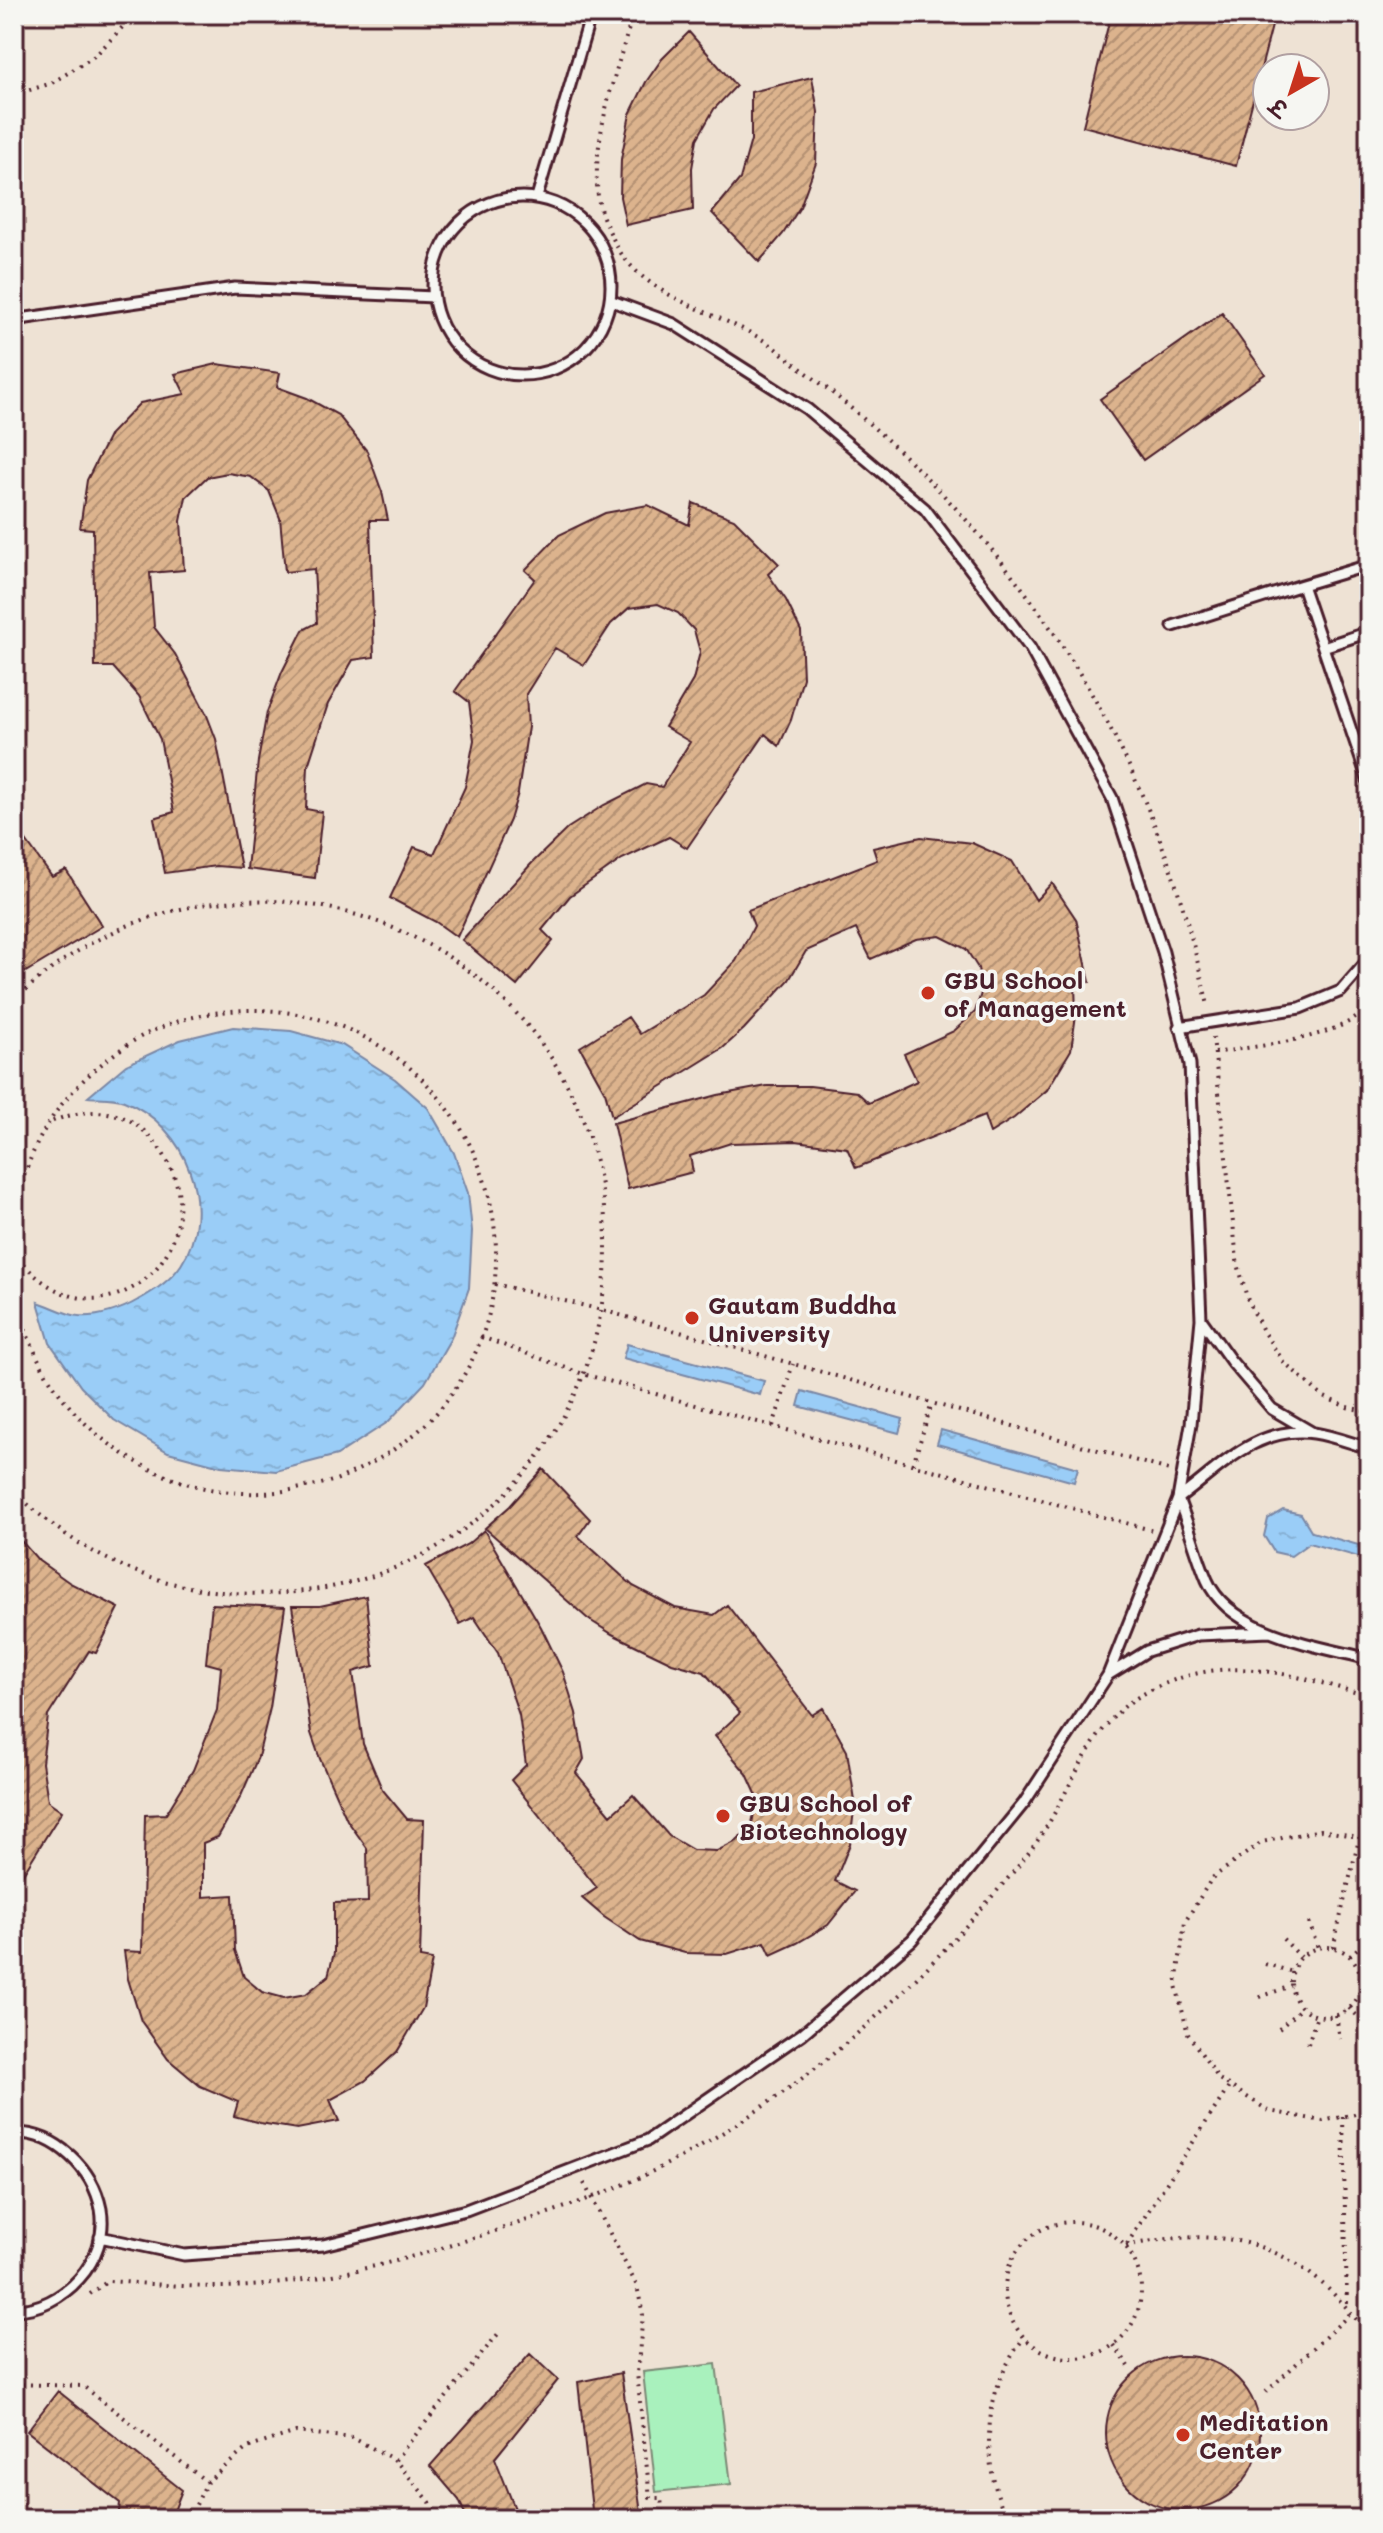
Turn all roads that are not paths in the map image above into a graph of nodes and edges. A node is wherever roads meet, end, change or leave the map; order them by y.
1 (591, 14) edge
2 (537, 197) junction
3 (434, 297) junction
4 (612, 301) junction
5 (14, 322) edge
6 (1369, 565) edge
7 (1302, 585) junction
8 (1173, 626) dead end
9 (1369, 632) edge
10 (1323, 647) junction
11 (1369, 783) edge
12 (1369, 959) edge
13 (1179, 1027) junction
14 (1201, 1319) junction
15 (1313, 1433) junction
16 (1369, 1448) edge
17 (1178, 1499) junction
18 (1270, 1632) junction
19 (1369, 1659) edge
20 (1108, 1675) junction
21 (14, 2133) edge
22 (100, 2237) junction
23 (14, 2310) edge

1 - 2 lane
2 - 3 lane
2 - 4 lane
3 - 4 lane
3 - 5 lane
4 - 13 lane
6 - 7 lane
7 - 8 lane
7 - 10 lane
9 - 10 lane
10 - 11 lane
12 - 13 lane
13 - 14 lane
14 - 15 lane
14 - 17 lane
15 - 16 lane
15 - 17 lane
17 - 18 lane
17 - 20 lane
18 - 19 lane
18 - 20 lane
20 - 22 lane
21 - 22 lane
22 - 23 lane

